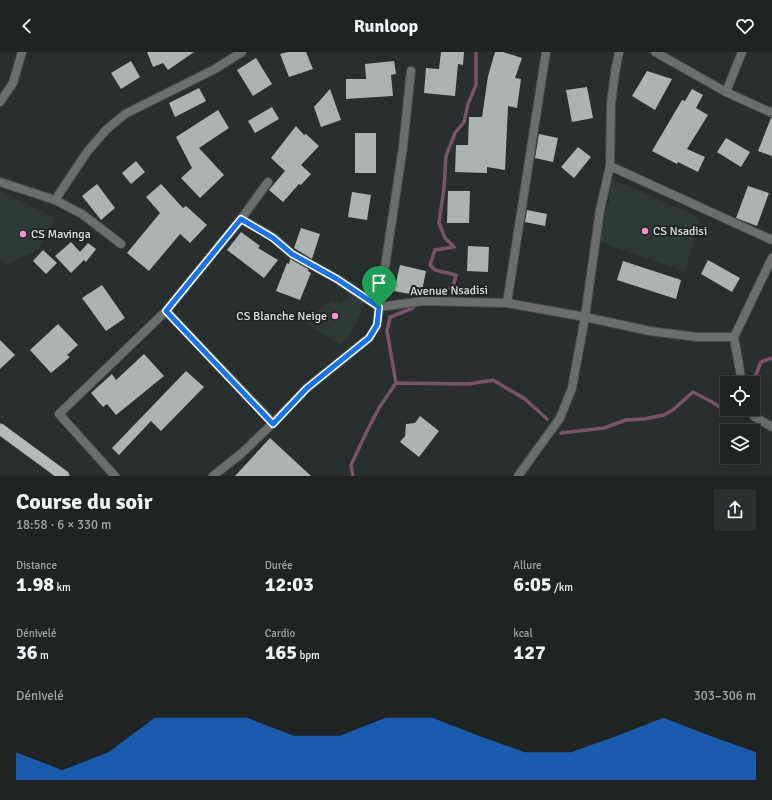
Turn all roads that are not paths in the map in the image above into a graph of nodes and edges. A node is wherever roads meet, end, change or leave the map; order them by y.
1 (22, 52) edge
2 (242, 52) edge
3 (546, 52) edge
4 (619, 52) edge
5 (655, 52) edge
6 (742, 52) edge
7 (411, 71) dead end
8 (726, 92) junction
9 (0, 102) edge
10 (772, 113) edge
11 (610, 166) junction
12 (0, 182) edge
13 (268, 182) dead end
14 (55, 200) junction
15 (241, 219) junction
16 (772, 240) edge
17 (121, 244) dead end
18 (772, 258) edge
19 (506, 303) junction
20 (379, 307) junction
21 (166, 311) junction
22 (584, 317) junction
23 (734, 337) junction
24 (741, 376) edge
25 (754, 416) edge
26 (273, 424) junction
27 (772, 427) edge
28 (0, 428) edge
29 (64, 476) edge
30 (115, 476) edge
31 (213, 476) edge
32 (518, 476) edge

1 - 9 street
2 - 14 street
3 - 19 street
4 - 11 street
5 - 8 street
6 - 8 street
7 - 20 street
8 - 10 street
11 - 16 street
11 - 22 street
12 - 14 street
13 - 15 street
14 - 17 street
15 - 20 street
15 - 21 street
18 - 23 street
19 - 20 street, Avenue Nsadisi
19 - 22 street, Avenue Nsadisi
20 - 26 street
21 - 26 street
21 - 30 street
22 - 23 street, Avenue Nsadisi
22 - 32 street
23 - 24 street
25 - 27 street
26 - 31 street
28 - 29 highway

